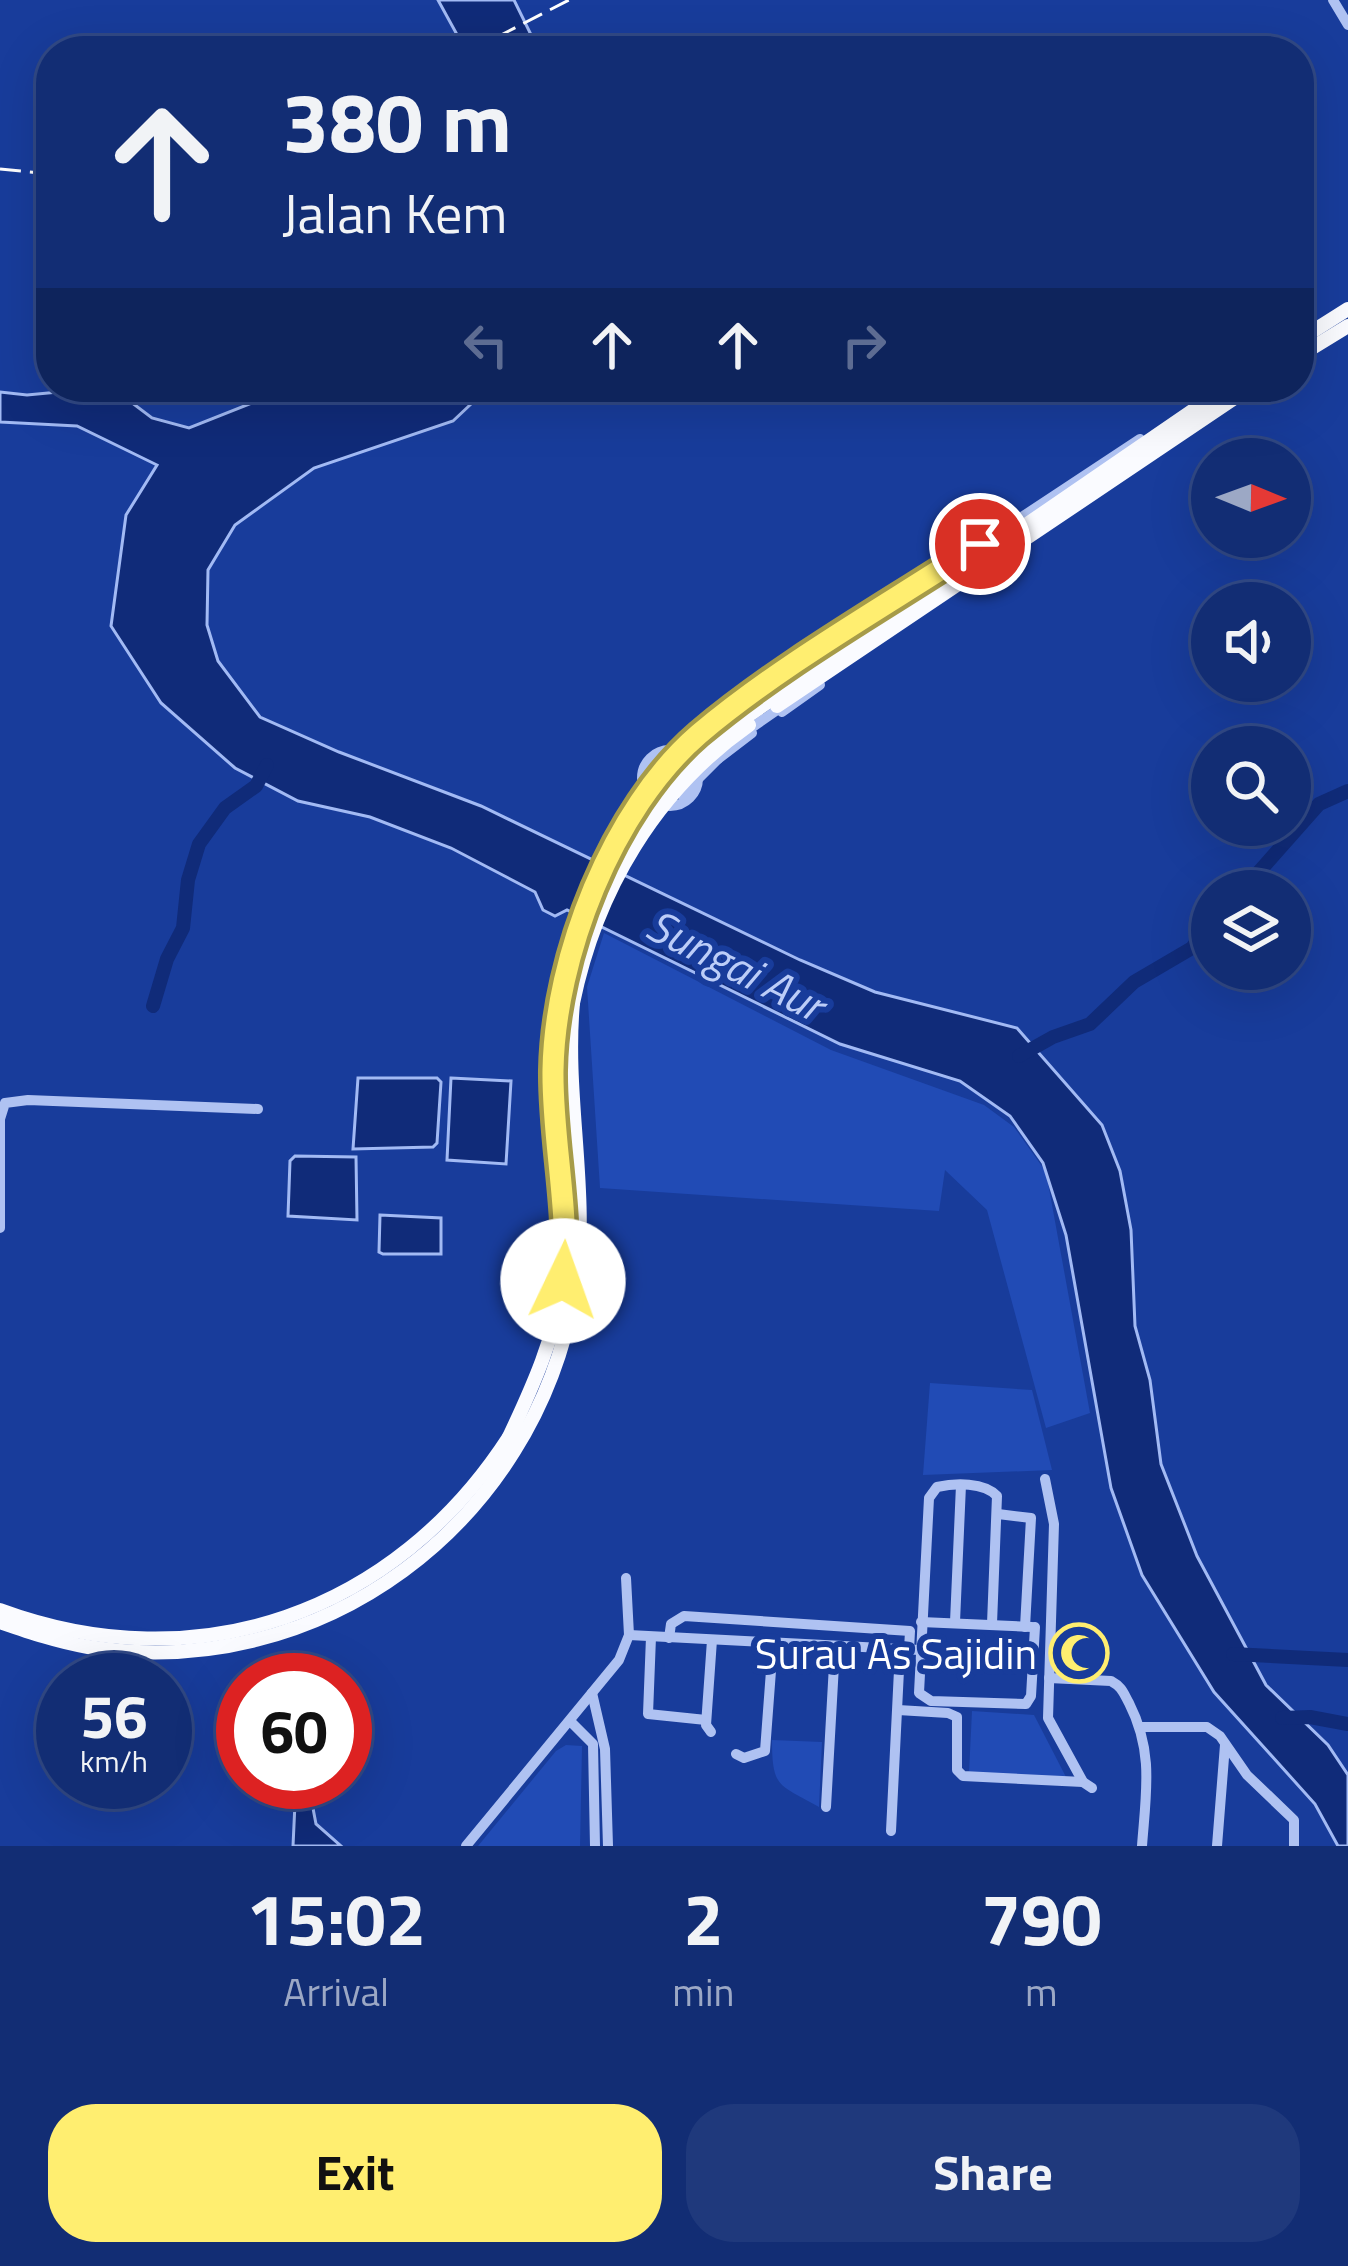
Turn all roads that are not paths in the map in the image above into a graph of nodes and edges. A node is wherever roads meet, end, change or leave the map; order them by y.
1 (1333, 0) edge
2 (1348, 25) edge
3 (1348, 306) edge
4 (1314, 328) edge
5 (1348, 328) edge
6 (1314, 350) edge
7 (1194, 402) edge
8 (1205, 402) edge
9 (1233, 402) edge
10 (1233, 402) edge
11 (944, 568) junction
12 (906, 623) junction
13 (687, 755) junction
14 (697, 771) junction
15 (622, 852) junction
16 (258, 1109) dead end
17 (0, 1228) edge
18 (515, 1440) junction
19 (1045, 1479) dead end
20 (961, 1485) junction
21 (998, 1514) junction
22 (626, 1578) dead end
23 (0, 1610) edge
24 (0, 1622) edge
25 (921, 1622) junction
26 (955, 1622) junction
27 (992, 1624) junction
28 (1030, 1627) junction
29 (1051, 1628) junction
30 (629, 1635) junction
31 (650, 1637) junction
32 (669, 1638) junction
33 (712, 1640) junction
34 (773, 1645) junction
35 (836, 1647) junction
36 (909, 1650) junction
37 (1048, 1678) junction
38 (592, 1693) junction
39 (898, 1710) junction
40 (574, 1716) junction
41 (1141, 1727) junction
42 (596, 1736) junction
43 (556, 1738) junction
44 (1225, 1745) junction
45 (736, 1754) dead end
46 (826, 1807) dead end
47 (891, 1831) dead end
48 (466, 1846) edge
49 (595, 1846) edge
50 (608, 1846) edge
51 (1142, 1846) edge
52 (1217, 1846) edge
53 (1294, 1846) edge

1 - 2 street
3 - 4 main road
5 - 6 main road
7 - 11 street
8 - 15 main road, bridge
9 - 15 main road, bridge
10 - 12 street
11 - 13 street
11 - 15 street, bridge
12 - 14 street
12 - 15 street, bridge
13 - 14 street
13 - 14 street
15 - 18 main road, bridge
16 - 17 street
18 - 23 main road
18 - 24 main road
19 - 29 street
20 - 21 street
20 - 25 street
20 - 26 street
21 - 27 street
21 - 28 street
22 - 30 street
25 - 26 street
25 - 36 street
26 - 27 street
27 - 28 street
28 - 29 street
28 - 36 street
29 - 37 street
30 - 31 street
30 - 38 street
31 - 32 street
31 - 33 street
32 - 33 street
32 - 36 street
33 - 34 street
34 - 35 street
34 - 45 street
35 - 36 street
35 - 46 street
36 - 39 street
37 - 39 street
37 - 41 street
38 - 40 street
38 - 42 street
39 - 47 street
40 - 42 street
40 - 43 street
41 - 44 street
41 - 51 street
42 - 43 street
42 - 49 street
42 - 50 street
43 - 48 street
44 - 52 street
44 - 53 street

